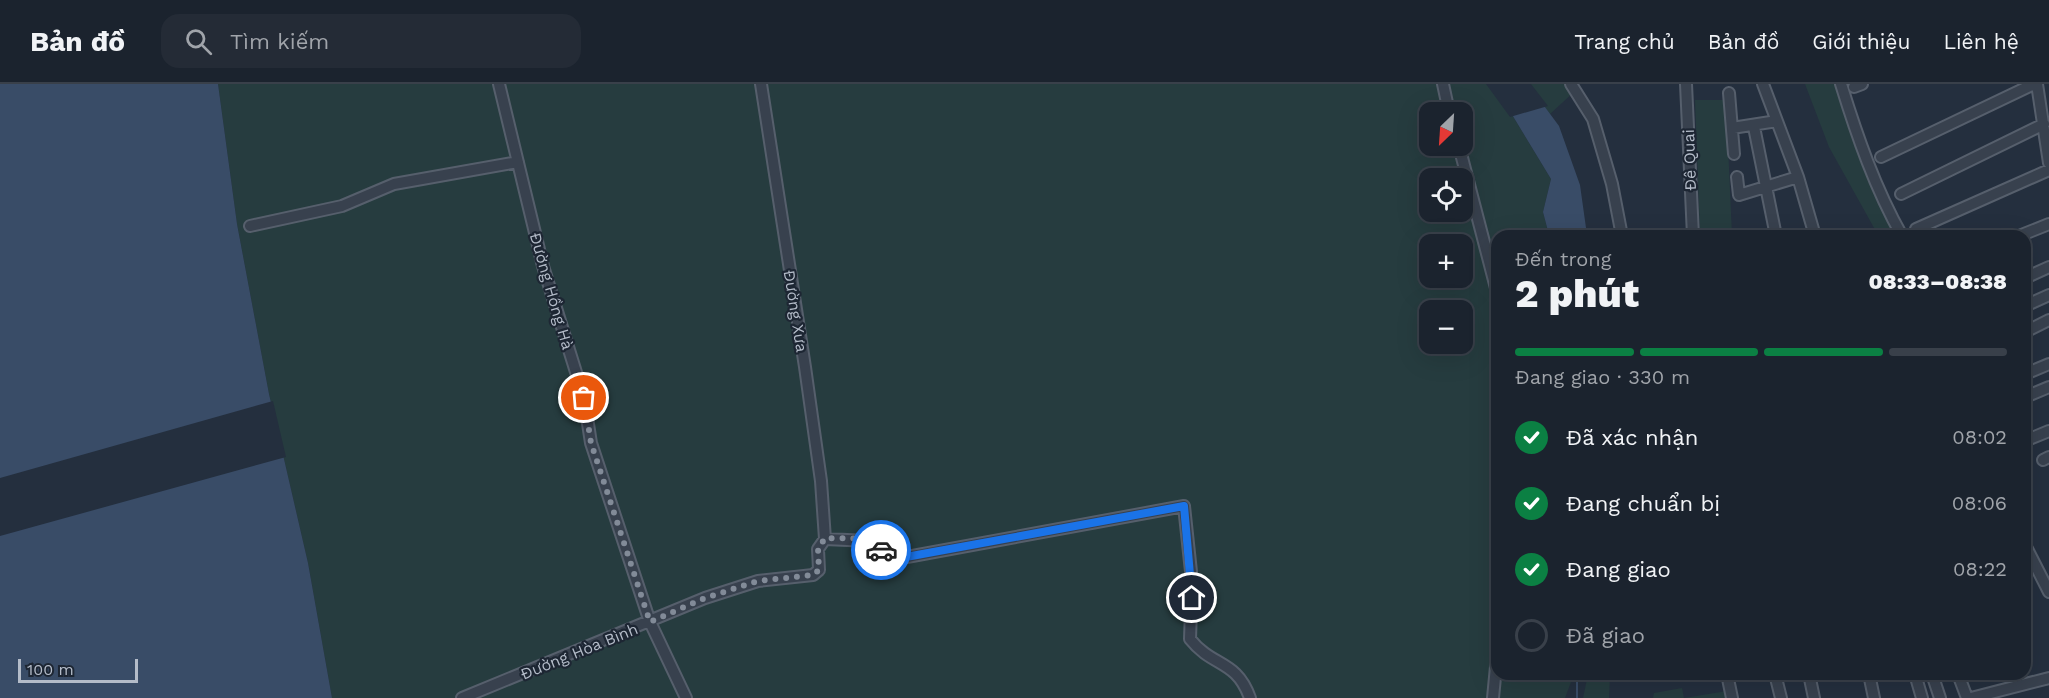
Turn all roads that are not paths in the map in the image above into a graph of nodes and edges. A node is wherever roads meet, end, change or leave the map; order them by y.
1 (499, 84) edge
2 (761, 84) edge
3 (1443, 84) edge
4 (1571, 84) edge
5 (1686, 84) edge
6 (1763, 84) edge
7 (1841, 84) edge
8 (2040, 89) edge
9 (1728, 93) dead end
10 (1447, 102) edge
11 (2046, 111) edge
12 (1777, 121) junction
13 (2044, 124) junction
14 (1754, 127) junction
15 (1732, 128) junction
16 (2048, 150) edge
17 (1734, 154) dead end
18 (1462, 156) edge
19 (1881, 157) dead end
20 (518, 162) junction
21 (2049, 163) edge
22 (2049, 170) edge
23 (1737, 177) dead end
24 (1798, 177) junction
25 (1766, 186) junction
26 (1902, 194) dead end
27 (2049, 224) edge
28 (250, 226) dead end
29 (1916, 229) dead end
30 (1621, 230) edge
31 (1692, 230) edge
32 (1775, 230) edge
33 (1812, 230) edge
34 (1899, 230) edge
35 (2031, 231) edge
36 (2049, 267) edge
37 (1491, 269) edge
38 (2031, 275) edge
39 (2049, 295) edge
40 (2031, 303) edge
41 (2049, 320) edge
42 (2031, 329) edge
43 (2049, 364) edge
44 (2031, 372) edge
45 (2049, 387) edge
46 (2031, 394) edge
47 (2049, 432) edge
48 (2031, 439) edge
49 (825, 538) junction
50 (2031, 557) edge
51 (2049, 592) edge
52 (650, 622) junction
53 (2049, 678) edge
54 (1495, 680) edge
55 (1728, 680) edge
56 (1776, 680) edge
57 (1810, 680) edge
58 (1870, 680) edge
59 (1917, 680) edge
60 (1934, 680) edge
61 (1961, 680) edge
62 (462, 698) edge
63 (686, 698) edge
64 (1250, 698) edge
65 (1493, 698) edge
66 (1732, 698) edge
67 (1781, 698) edge
68 (1814, 698) edge
69 (1874, 698) edge
70 (1922, 698) edge
71 (1940, 698) edge
72 (1969, 698) edge

1 - 20 street, Đường Hồng Hà
2 - 49 street, Đường Xưa
3 - 10 street
4 - 30 street
5 - 31 street, Đê Quai
6 - 12 street
7 - 34 street
8 - 11 street
8 - 19 street
9 - 15 street
11 - 13 street
12 - 14 street
12 - 24 street
13 - 16 street
13 - 26 street
14 - 15 street
14 - 25 street
15 - 17 street
16 - 21 street
18 - 37 street
20 - 28 street
20 - 52 street, Đường Hồng Hà
22 - 29 street
23 - 25 street
24 - 25 street
24 - 33 street
25 - 32 street
27 - 35 street
36 - 38 street
39 - 40 street
41 - 42 street
43 - 44 street
45 - 46 street
47 - 48 street
49 - 52 street, Đường Hòa Bình
49 - 64 street
50 - 51 street
52 - 62 street, Đường Hòa Bình
52 - 63 street, Đường Hồng Hà
53 - 72 street
54 - 65 street
55 - 66 street
56 - 67 street
57 - 68 street
58 - 69 street
59 - 70 street
60 - 71 street
61 - 72 street

